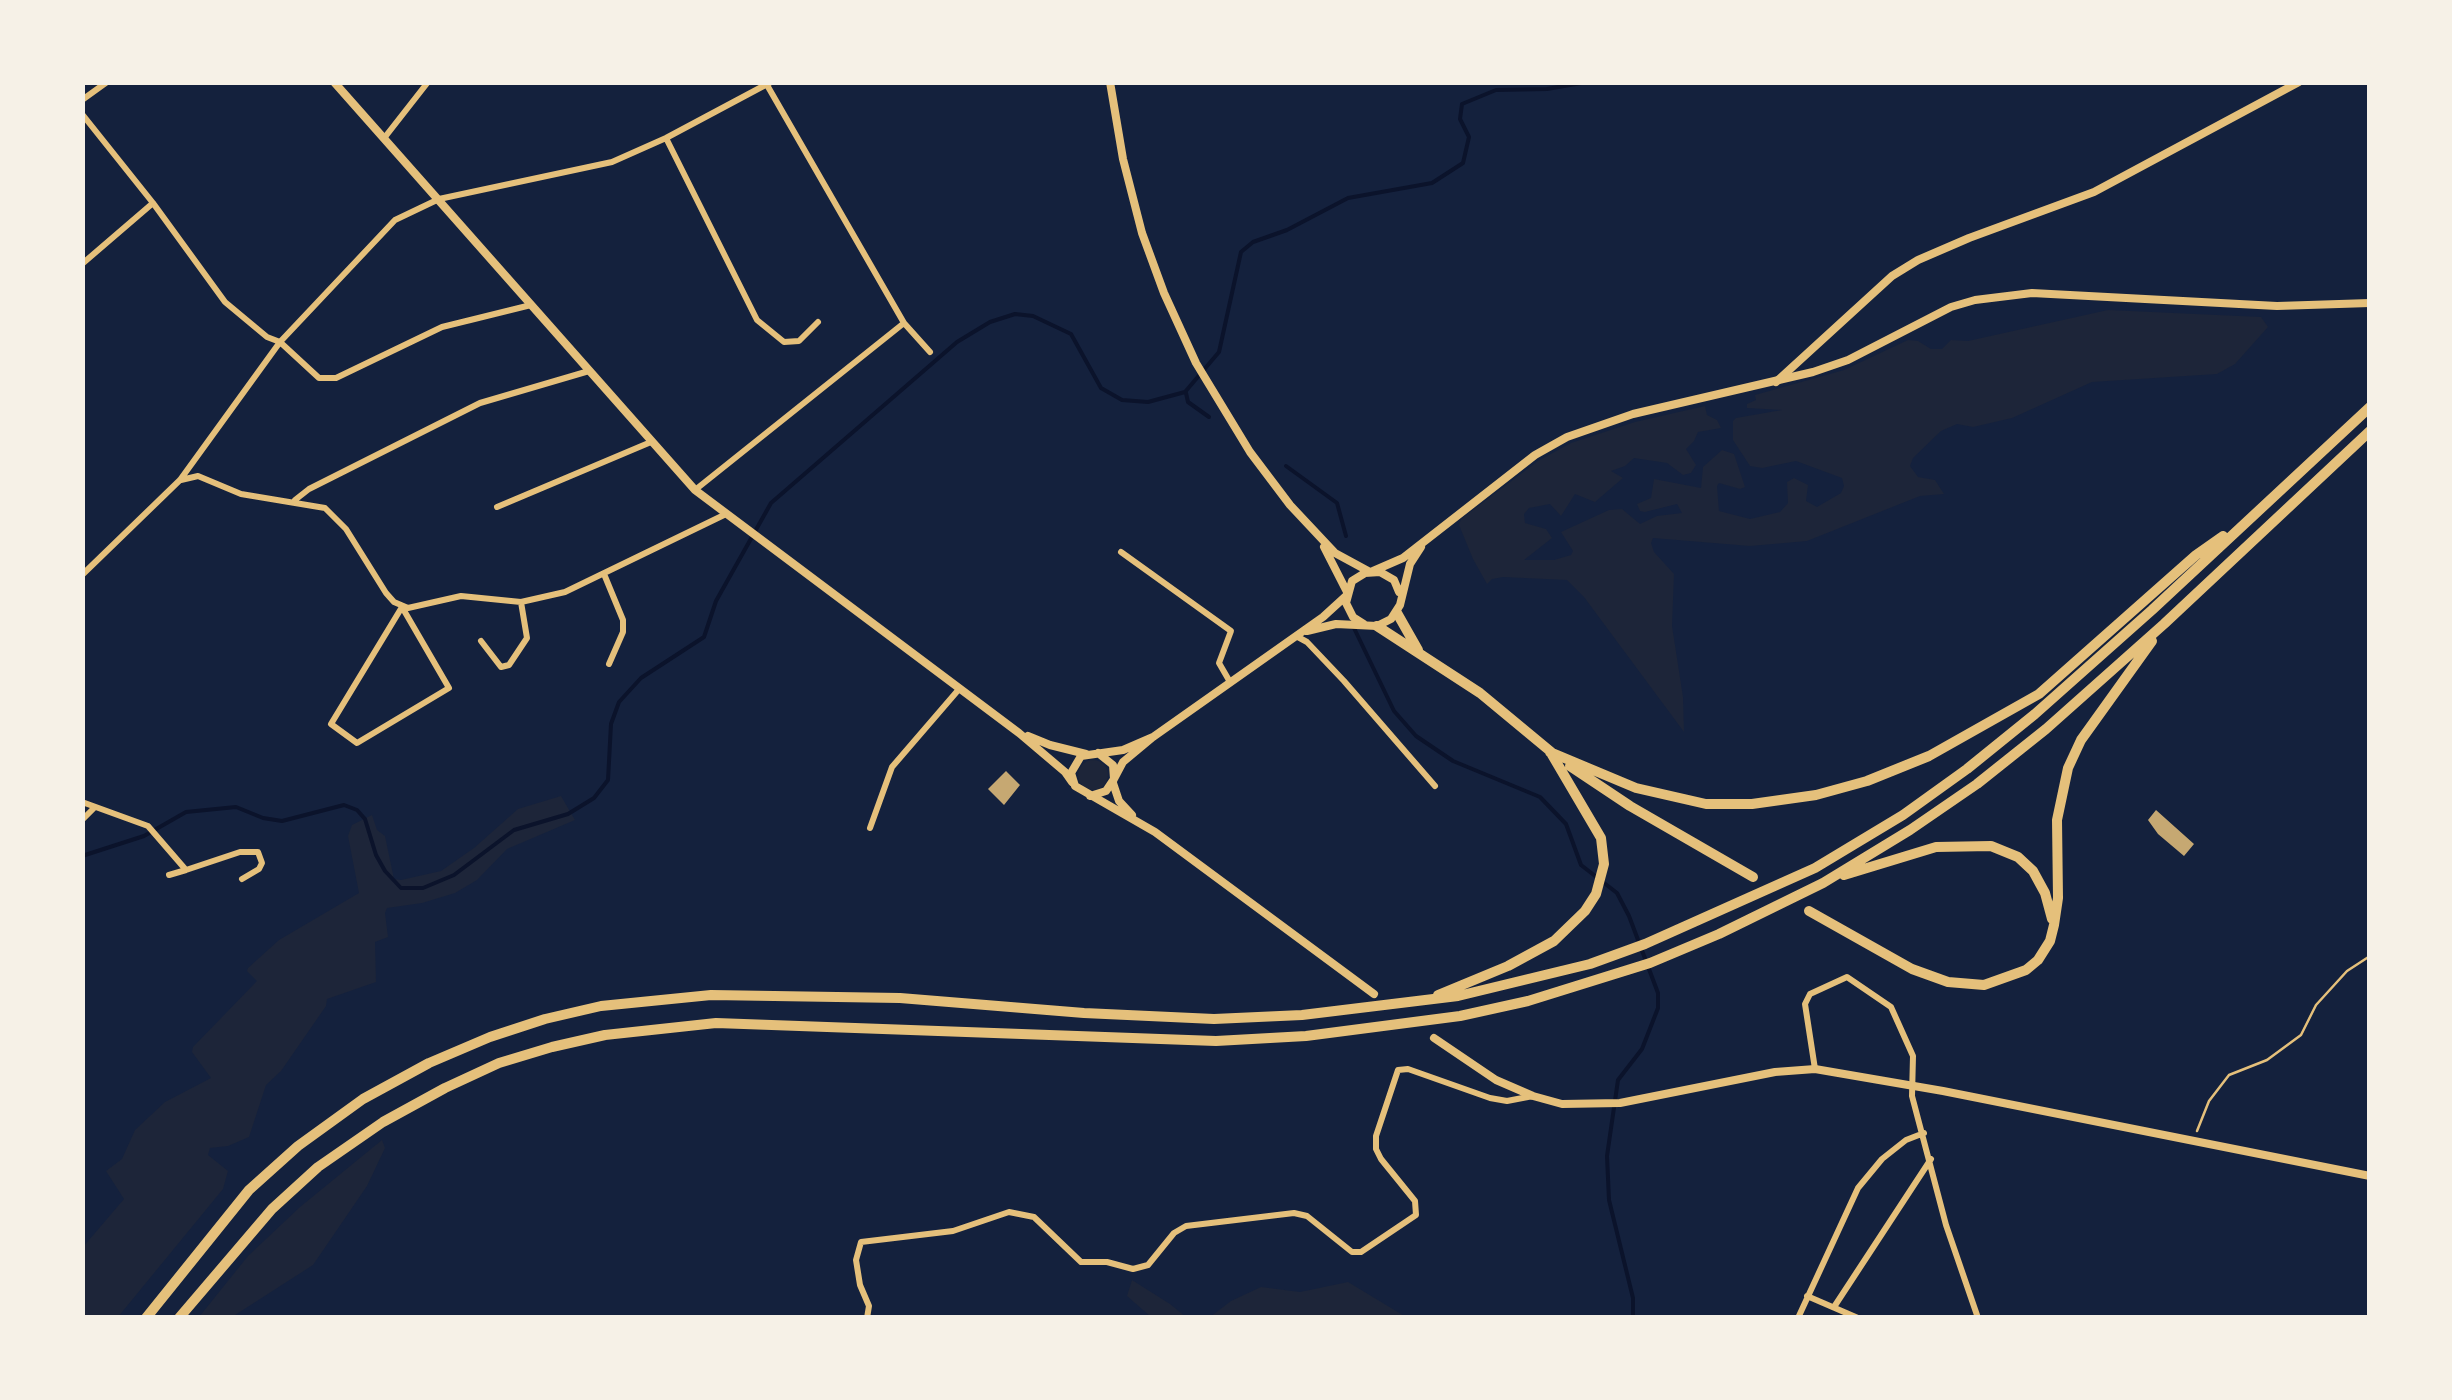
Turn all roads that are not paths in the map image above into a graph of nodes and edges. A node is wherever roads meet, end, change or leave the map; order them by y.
1 (107, 82) edge
2 (334, 82) edge
3 (428, 82) edge
4 (1110, 82) edge
5 (2299, 82) edge
6 (770, 83) edge
7 (82, 100) edge
8 (82, 114) edge
9 (385, 137) junction
10 (666, 138) junction
11 (439, 199) junction
12 (153, 203) junction
13 (82, 264) edge
14 (2370, 303) edge
15 (531, 304) junction
16 (818, 322) dead end
17 (904, 322) junction
18 (280, 342) junction
19 (930, 352) dead end
20 (589, 371) junction
21 (1776, 382) junction
22 (2370, 407) edge
23 (2370, 430) edge
24 (651, 442) junction
25 (180, 480) junction
26 (695, 490) junction
27 (294, 501) junction
28 (497, 507) dead end
29 (724, 515) junction
30 (2254, 515) junction
31 (1320, 539) junction
32 (1424, 544) junction
33 (1121, 552) dead end
34 (1372, 572) junction
35 (82, 574) edge
36 (604, 574) junction
37 (1346, 594) junction
38 (1400, 596) junction
39 (520, 602) junction
40 (402, 606) junction
41 (1396, 613) junction
42 (2164, 624) junction
43 (1372, 626) junction
44 (1295, 636) junction
45 (481, 641) dead end
46 (1418, 651) junction
47 (609, 664) dead end
48 (1230, 682) junction
49 (960, 688) junction
50 (1019, 733) junction
51 (1152, 737) junction
52 (1550, 752) junction
53 (1098, 753) junction
54 (1086, 754) junction
55 (1113, 781) junction
56 (1074, 786) junction
57 (1435, 786) dead end
58 (1090, 796) junction
59 (82, 802) edge
60 (94, 808) junction
61 (82, 820) edge
62 (1139, 822) junction
63 (870, 828) dead end
64 (186, 870) junction
65 (169, 875) dead end
66 (1753, 877) dead end
67 (242, 879) dead end
68 (1823, 883) junction
69 (1809, 911) dead end
70 (2054, 925) junction
71 (1374, 994) dead end
72 (1393, 1006) junction
73 (1434, 1038) dead end
74 (1814, 1069) junction
75 (1910, 1084) junction
76 (1533, 1096) junction
77 (1924, 1133) junction
78 (1930, 1159) junction
79 (2370, 1176) edge
80 (1807, 1296) junction
81 (1834, 1307) junction
82 (146, 1318) edge
83 (179, 1318) edge
84 (868, 1318) edge
85 (1798, 1318) edge
86 (1858, 1318) edge
87 (1978, 1318) edge

1 - 7 street
2 - 9 main road
3 - 9 street
4 - 31 main road
5 - 21 main road
6 - 10 street
6 - 17 street
8 - 12 street
9 - 11 main road
10 - 11 street
10 - 16 street
11 - 15 main road
11 - 18 street
12 - 13 street
12 - 18 street
14 - 21 main road
15 - 18 street
15 - 20 main road
17 - 19 street
17 - 26 street
18 - 25 street
20 - 24 main road
20 - 27 street
21 - 32 main road
22 - 30 highway
23 - 42 highway
24 - 26 main road
24 - 28 street
25 - 27 street
25 - 35 street
26 - 29 main road
27 - 40 street
29 - 36 street
29 - 49 main road
30 - 52 highway
30 - 72 highway
31 - 34 main road
31 - 37 main road
32 - 34 main road
32 - 38 main road
33 - 48 street
34 - 37 main road
34 - 38 main road
36 - 39 street
36 - 47 street
37 - 43 main road
37 - 44 main road
38 - 41 main road
39 - 40 street
39 - 45 street
40 - 40 street
41 - 43 main road
41 - 46 highway
42 - 68 highway
42 - 70 highway
43 - 44 main road
43 - 46 highway
44 - 48 main road
44 - 57 street
46 - 52 highway
48 - 51 main road
49 - 50 main road
49 - 63 street
50 - 54 main road
50 - 56 main road
51 - 53 main road
51 - 55 main road
52 - 66 highway
52 - 72 highway
53 - 54 main road
53 - 55 main road
54 - 56 main road
55 - 58 main road
55 - 62 main road
56 - 58 main road
58 - 62 main road
59 - 60 street
60 - 61 street
60 - 64 street
62 - 71 main road
64 - 65 street
64 - 67 street
68 - 70 highway
68 - 83 highway
69 - 70 highway
72 - 82 highway
73 - 76 main road
74 - 75 main road
74 - 75 street
74 - 76 main road
75 - 77 street
75 - 79 main road
76 - 84 street
77 - 78 street
77 - 80 street
78 - 81 street
78 - 87 street
80 - 81 street
80 - 85 street
81 - 86 street

